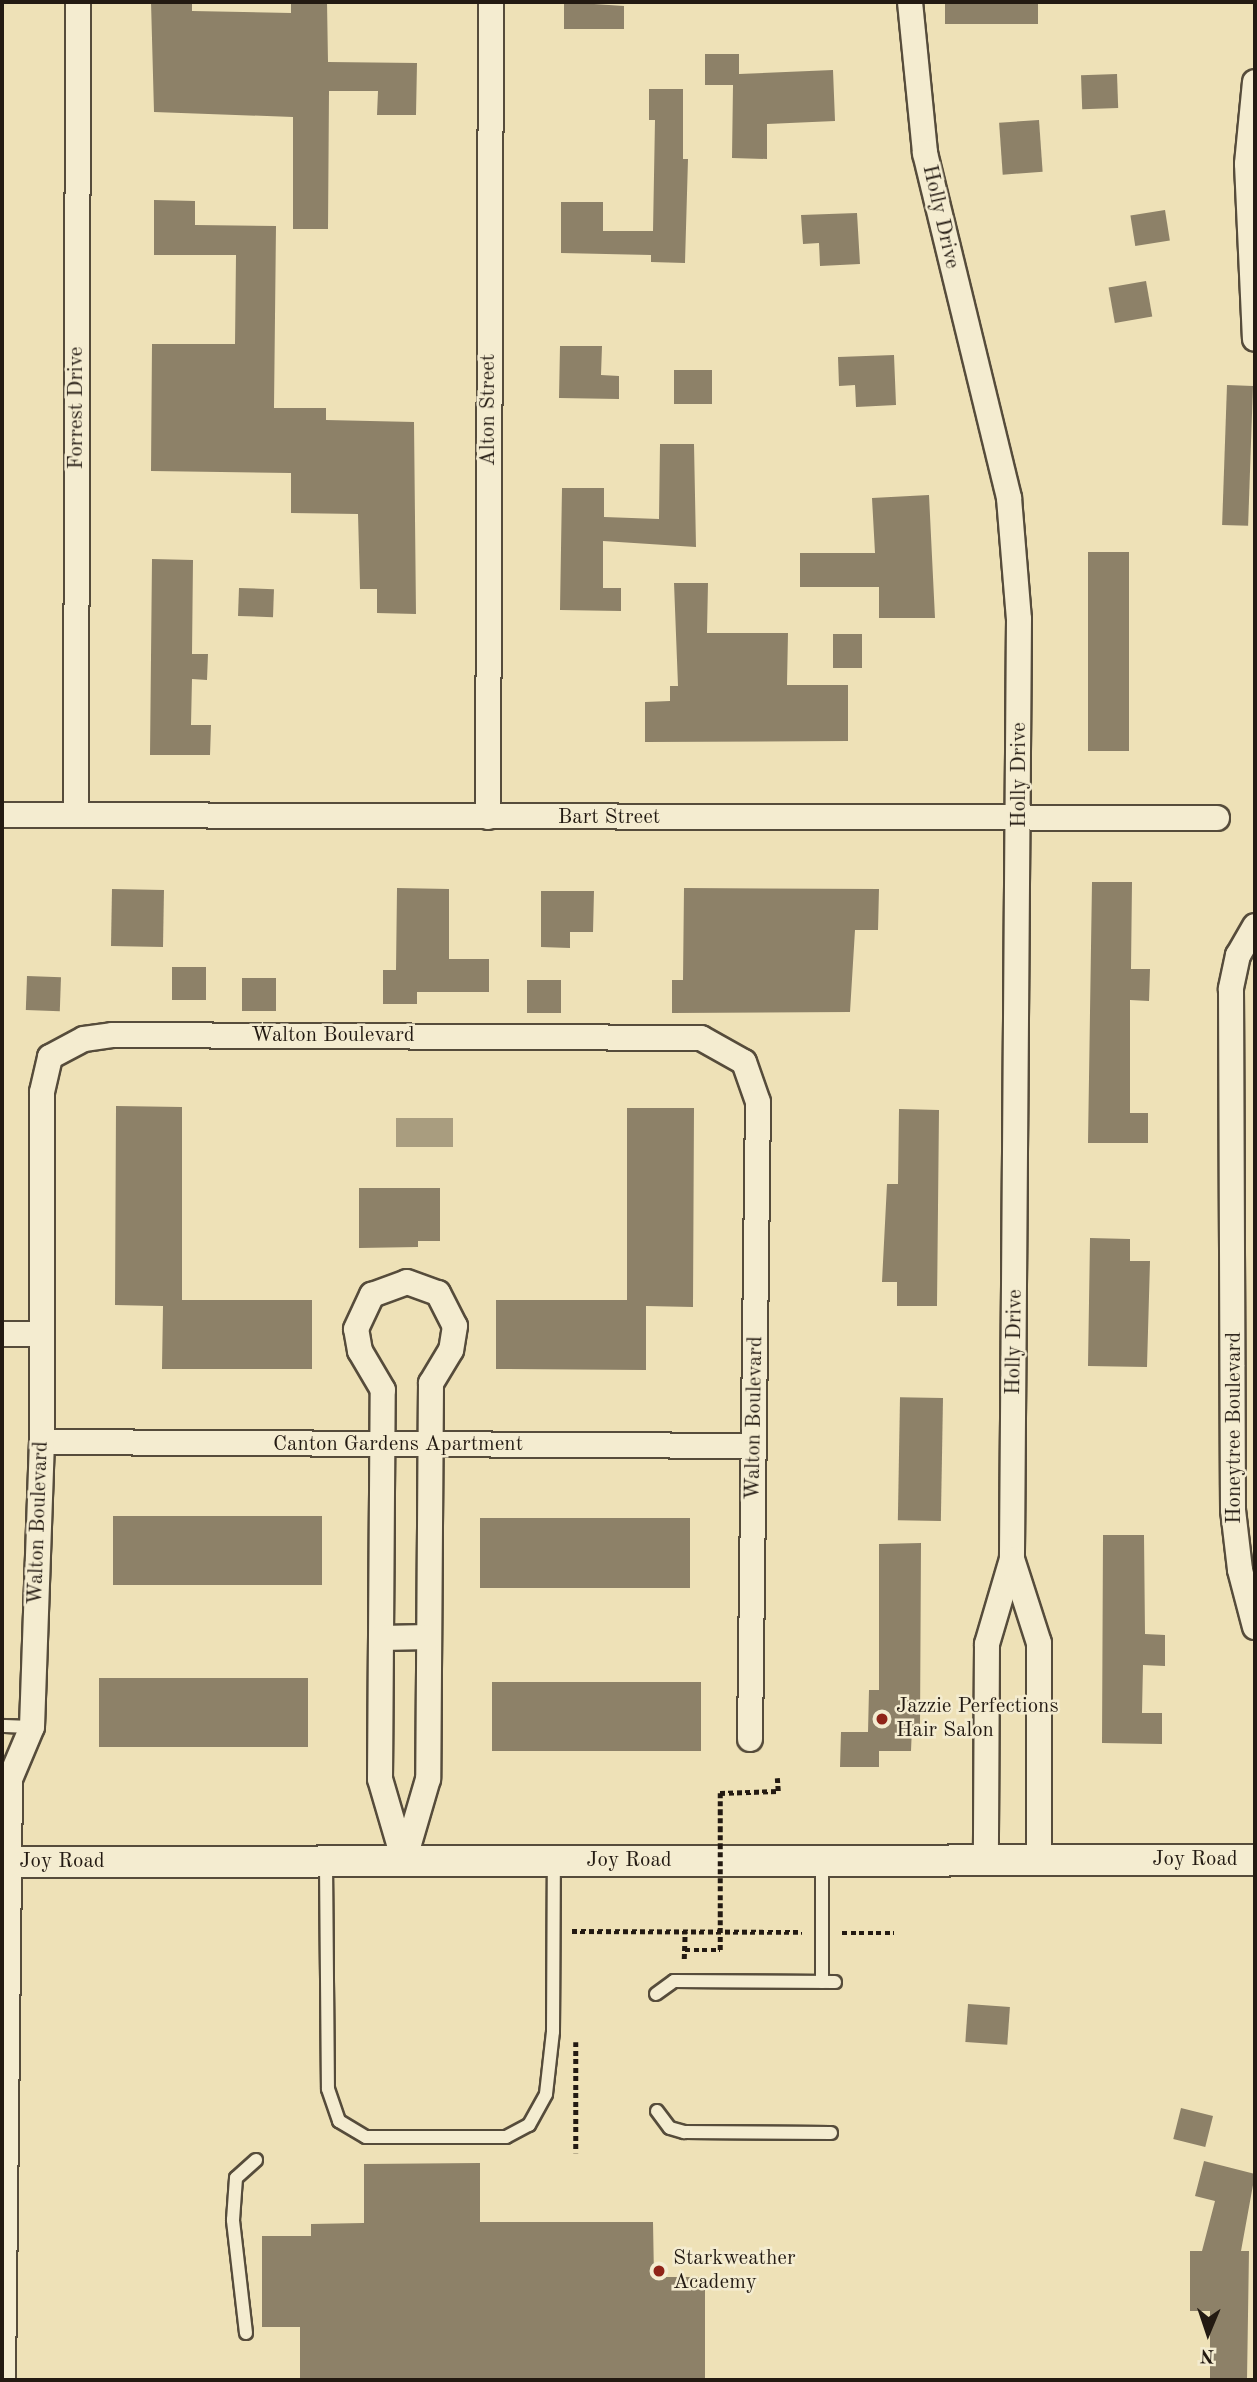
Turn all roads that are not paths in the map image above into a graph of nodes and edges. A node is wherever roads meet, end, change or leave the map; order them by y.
1 (78, 2) edge
2 (491, 2) edge
3 (910, 2) edge
4 (1255, 82) edge
5 (1252, 256) edge
6 (1255, 339) edge
7 (2, 815) edge
8 (76, 815) junction
9 (488, 817) junction
10 (1020, 818) junction
11 (1217, 818) dead end
12 (1255, 926) edge
13 (1247, 959) edge
14 (1245, 1227) edge
15 (2, 1334) edge
16 (41, 1334) junction
17 (42, 1442) junction
18 (382, 1445) junction
19 (431, 1445) junction
20 (754, 1446) junction
21 (1244, 1511) edge
22 (1012, 1559) junction
23 (1255, 1627) edge
24 (429, 1637) junction
25 (381, 1638) junction
26 (2, 1726) edge
27 (32, 1727) junction
28 (750, 1739) dead end
29 (822, 1860) junction
30 (986, 1860) junction
31 (1039, 1860) junction
32 (1255, 1860) edge
33 (404, 1861) junction
34 (554, 1861) junction
35 (6, 1862) edge
36 (326, 1864) junction
37 (656, 1994) dead end
38 (657, 2111) dead end
39 (831, 2133) dead end
40 (256, 2161) dead end
41 (246, 2333) dead end
42 (3, 2380) edge

1 - 8 street, Forrest Drive
2 - 9 street, Alton Street
3 - 10 street, Holly Drive
4 - 5 street
5 - 6 street
7 - 8 street, Bart Street
8 - 9 street, Bart Street
9 - 10 street, Bart Street
10 - 11 street, Bart Street
10 - 22 street, Holly Drive
12 - 13 street, Honeytree Boulevard
13 - 14 street, Honeytree Boulevard
14 - 21 street, Honeytree Boulevard
15 - 16 street
16 - 17 street, Walton Boulevard
16 - 20 street, Walton Boulevard
17 - 18 street, Canton Gardens Apartment
17 - 27 street, Walton Boulevard
18 - 19 street, Canton Gardens Apartment
18 - 19 street
18 - 25 street
19 - 20 street, Canton Gardens Apartment
19 - 24 street
20 - 28 street, Walton Boulevard
21 - 23 street, Honeytree Boulevard
22 - 30 street, Holly Drive
22 - 31 street, Holly Drive
24 - 25 street
24 - 33 street
25 - 33 street
26 - 27 lane
27 - 35 street, Walton Boulevard
29 - 30 street, Joy Road
29 - 34 street, Joy Road
29 - 37 lane
30 - 31 street, Joy Road
31 - 32 street, Joy Road
33 - 34 street, Joy Road
33 - 36 street, Joy Road
34 - 36 lane
35 - 36 street, Joy Road
35 - 42 street, Walton Boulevard
38 - 39 lane
40 - 41 lane

